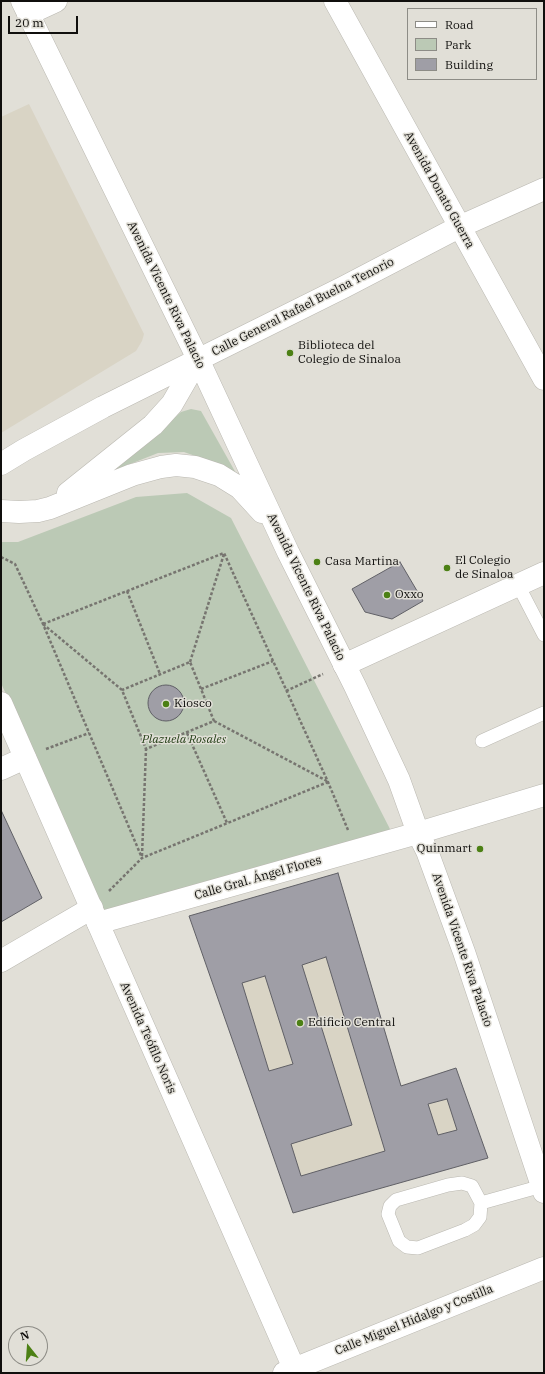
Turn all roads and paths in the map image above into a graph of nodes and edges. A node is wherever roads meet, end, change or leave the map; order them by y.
1 (56, 1) edge
2 (335, 1) edge
3 (25, 7) edge
4 (544, 189) edge
5 (459, 227) junction
6 (198, 359) junction
7 (544, 379) edge
8 (1, 464) edge
9 (50, 508) junction
10 (1, 511) edge
11 (288, 552) junction
12 (224, 553) junction
13 (1, 557) edge
14 (544, 573) edge
15 (518, 585) junction
16 (126, 591) junction
17 (43, 624) junction
18 (544, 635) edge
19 (273, 661) junction
20 (190, 662) junction
21 (344, 665) junction
22 (160, 674) junction
23 (201, 689) junction
24 (122, 690) junction
25 (286, 691) junction
26 (1, 703) edge
27 (544, 714) edge
28 (214, 721) junction
29 (89, 732) junction
30 (187, 732) junction
31 (482, 741) dead end
32 (146, 749) junction
33 (25, 758) junction
34 (1, 769) edge
35 (328, 782) junction
36 (544, 795) edge
37 (226, 823) junction
38 (418, 833) junction
39 (357, 850) junction
40 (142, 858) junction
41 (95, 916) junction
42 (1, 961) edge
43 (543, 1189) edge
44 (481, 1203) junction
45 (544, 1268) edge
46 (291, 1372) edge

1 - 3 main road
2 - 5 main road, Avenida Donato Guerra
3 - 6 main road, Avenida Vicente Riva Palacio
4 - 5 main road, Calle General Rafael Buelna Tenorio
5 - 6 main road, Calle General Rafael Buelna Tenorio
5 - 7 main road, Avenida Donato Guerra
6 - 8 main road, Calle General Rafael Buelna Tenorio
6 - 9 main road
6 - 11 main road, Avenida Vicente Riva Palacio
9 - 10 main road
9 - 11 main road
11 - 21 main road, Avenida Vicente Riva Palacio
12 - 16 path
12 - 19 path
12 - 20 path
13 - 17 path
14 - 15 main road
15 - 18 lane
15 - 21 main road
16 - 17 path
16 - 22 path
17 - 24 path
17 - 29 path
19 - 23 path
19 - 25 path
20 - 22 path
20 - 23 path
21 - 25 path
21 - 38 main road, Avenida Vicente Riva Palacio
22 - 24 path
23 - 28 path
24 - 32 path
25 - 35 path
26 - 33 main road, Avenida Teófilo Noris
27 - 31 lane
28 - 30 path
28 - 35 path
29 - 33 path
29 - 40 path
30 - 32 path
30 - 37 path
32 - 40 path
33 - 34 main road
33 - 41 main road, Avenida Teófilo Noris
35 - 37 path
35 - 39 path
36 - 38 main road, Calle Gral. Ángel Flores
37 - 40 path
38 - 39 main road, Calle Gral. Ángel Flores
38 - 43 main road, Avenida Vicente Riva Palacio
39 - 41 main road, Calle Gral. Ángel Flores
40 - 41 path
41 - 42 main road, Calle Gral. Ángel Flores
41 - 46 main road, Avenida Teófilo Noris
43 - 44 lane
44 - 44 lane
45 - 46 main road, Calle Miguel Hidalgo y Costilla

